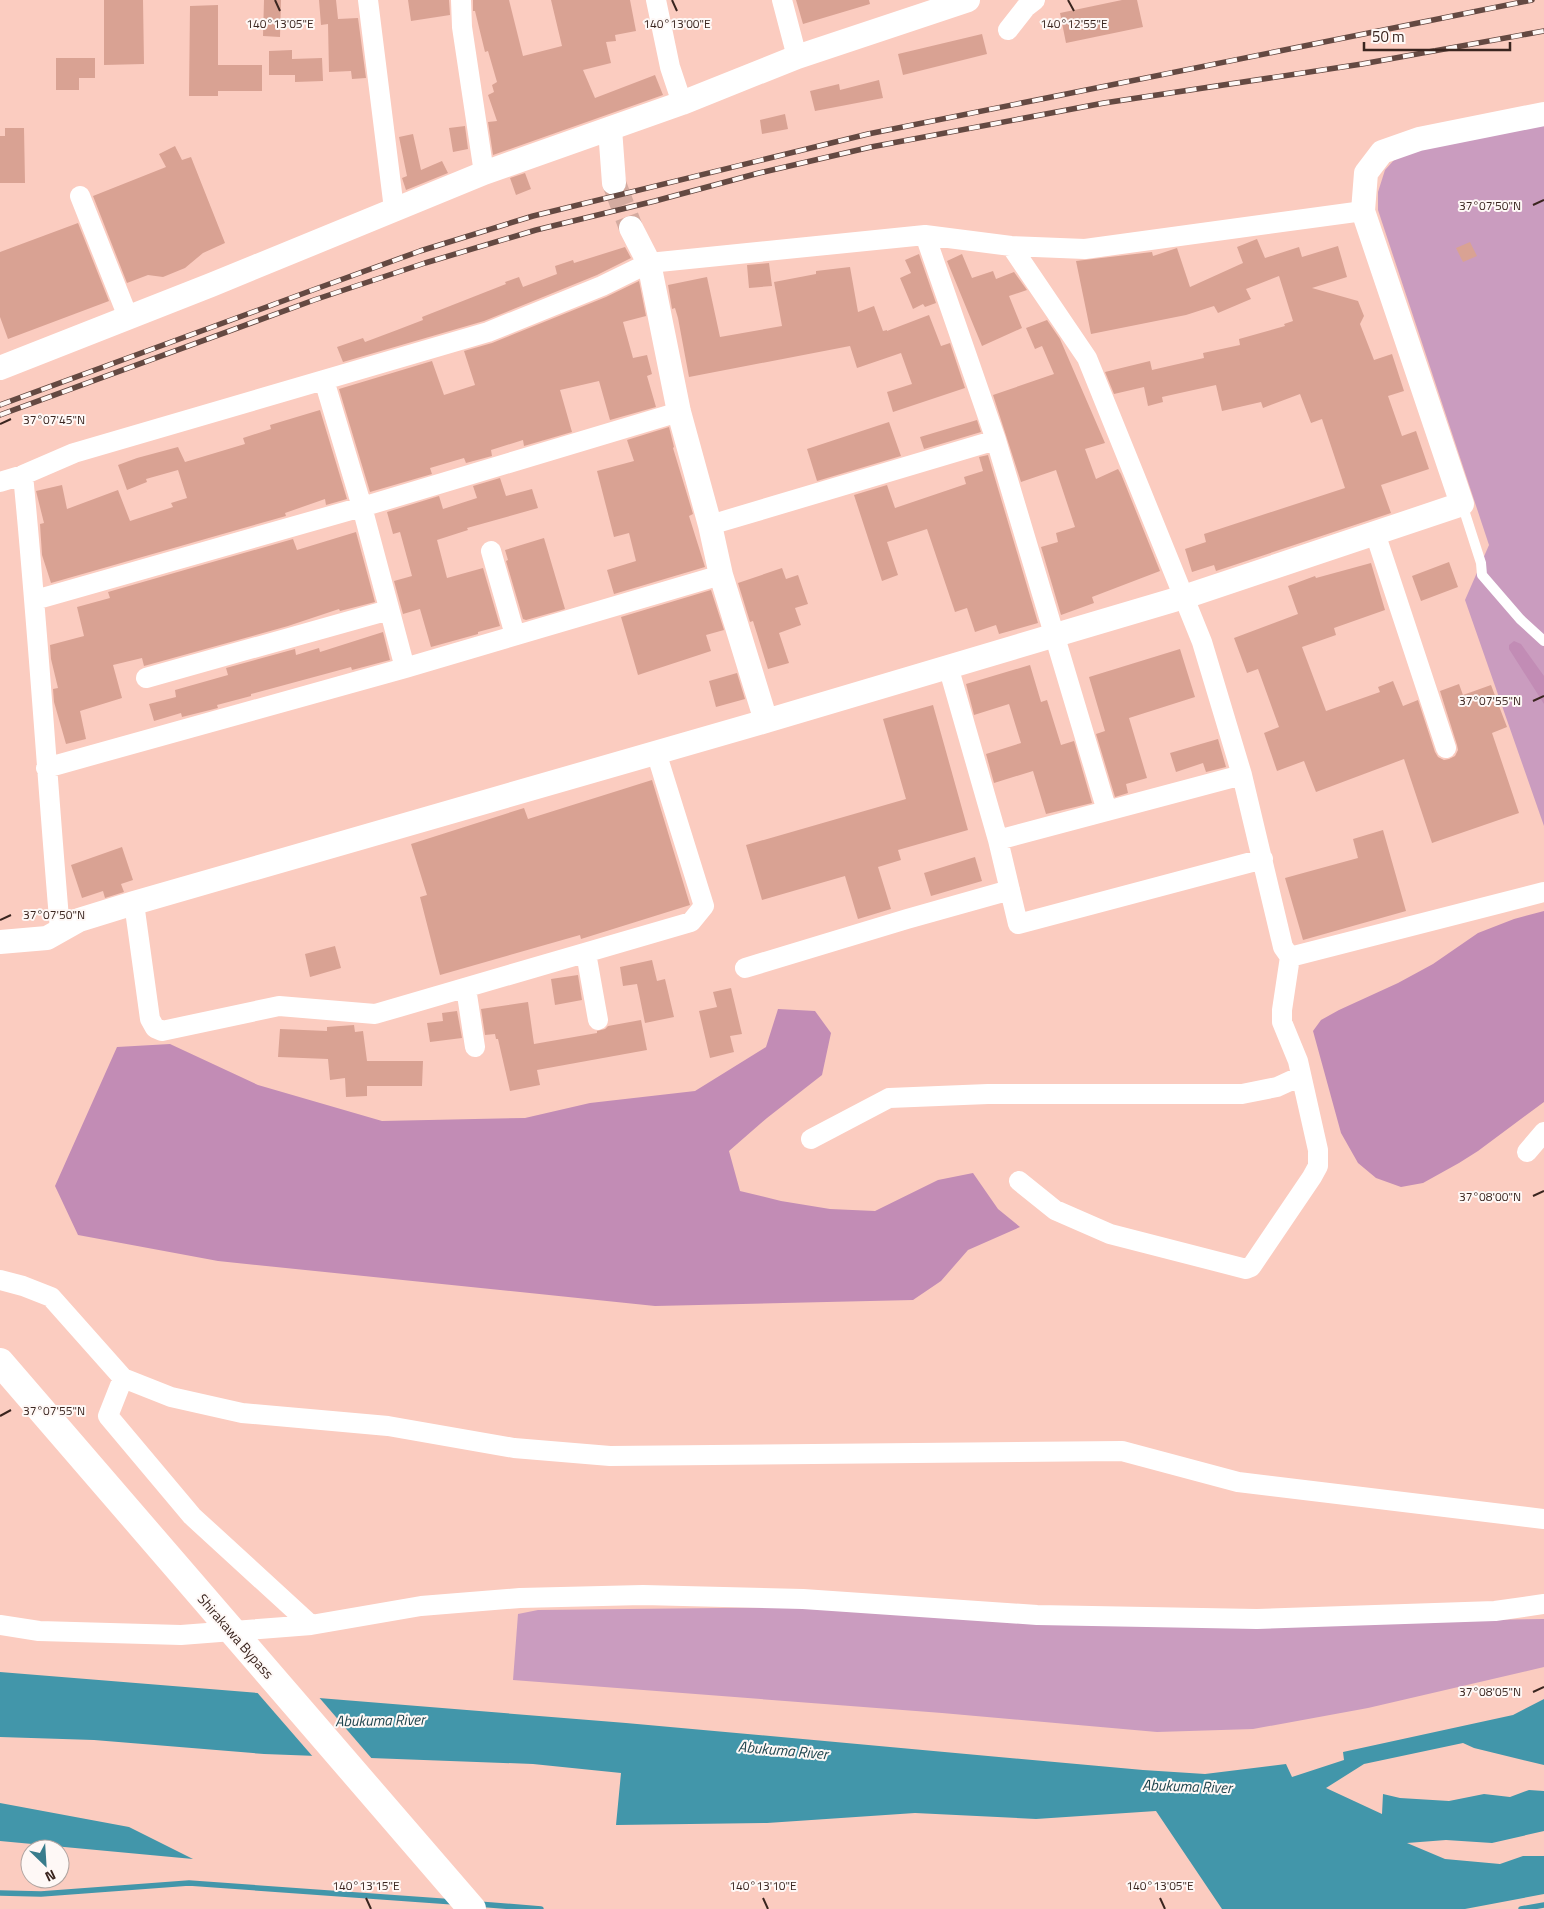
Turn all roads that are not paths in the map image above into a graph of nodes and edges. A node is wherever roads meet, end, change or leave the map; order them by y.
1 (368, 0) edge
2 (461, 0) edge
3 (656, 0) edge
4 (782, 0) edge
5 (968, 0) edge
6 (1035, 0) edge
7 (1008, 30) dead end
8 (797, 57) junction
9 (682, 102) junction
10 (1544, 114) edge
11 (610, 129) junction
12 (484, 173) junction
13 (614, 183) tunnel mouth
14 (80, 196) dead end
15 (394, 209) junction
16 (1363, 211) junction
17 (631, 228) tunnel mouth
18 (925, 235) junction
19 (1010, 246) junction
20 (649, 263) junction
21 (128, 317) junction
22 (0, 368) edge
23 (324, 380) junction
24 (679, 412) junction
25 (996, 440) junction
26 (23, 475) junction
27 (0, 482) edge
28 (1462, 504) junction
29 (362, 507) junction
30 (710, 525) junction
31 (1375, 533) junction
32 (491, 551) dead end
33 (721, 575) junction
34 (1184, 597) junction
35 (35, 600) junction
36 (389, 610) junction
37 (515, 635) junction
38 (1056, 636) junction
39 (1544, 641) edge
40 (948, 666) junction
41 (404, 668) junction
42 (146, 678) dead end
43 (766, 721) junction
44 (1446, 748) dead end
45 (656, 752) junction
46 (46, 768) junction
47 (1242, 775) junction
48 (1107, 811) junction
49 (998, 840) junction
50 (1263, 859) junction
51 (1010, 890) junction
52 (1544, 892) edge
53 (134, 903) junction
54 (60, 930) junction
55 (0, 942) edge
56 (586, 952) junction
57 (1290, 957) junction
58 (745, 968) dead end
59 (466, 988) junction
60 (598, 1020) dead end
61 (475, 1047) dead end
62 (1301, 1076) junction
63 (1544, 1132) edge
64 (811, 1139) dead end
65 (1527, 1152) dead end
66 (1019, 1181) dead end
67 (0, 1280) edge
68 (0, 1362) edge
69 (123, 1378) junction
70 (1544, 1519) edge
71 (1544, 1604) edge
72 (0, 1625) edge
73 (311, 1625) junction
74 (472, 1909) edge

1 - 15 street
2 - 12 street
3 - 9 street
4 - 8 street
5 - 8 street
6 - 7 street
8 - 9 street
9 - 11 street
10 - 16 street
11 - 12 street
11 - 13 street
12 - 15 street
14 - 21 street
15 - 21 street
16 - 19 street
16 - 28 street
17 - 20 street
18 - 19 street
18 - 20 street
18 - 25 street
19 - 34 street
20 - 23 street
20 - 24 street
21 - 22 street
23 - 26 street
23 - 29 street
24 - 29 street
24 - 30 street
25 - 30 street
25 - 38 street
26 - 27 street
26 - 35 street
28 - 31 street
28 - 39 lane
29 - 35 street
29 - 36 street
30 - 33 street
31 - 34 street
31 - 44 street
32 - 37 street
33 - 37 street
33 - 43 street
34 - 38 street
34 - 47 street
35 - 46 street
36 - 41 street
36 - 42 street
37 - 41 street
38 - 40 street
38 - 48 street
40 - 43 street
40 - 49 street
41 - 46 street
43 - 45 street
45 - 53 street
45 - 56 street
46 - 54 street
47 - 48 street
47 - 50 street
48 - 49 street
49 - 51 street
50 - 51 street
50 - 57 street
51 - 58 street
52 - 57 street
53 - 54 street
53 - 59 street
54 - 55 street
56 - 59 street
56 - 60 street
57 - 62 street
59 - 61 street
62 - 64 street
62 - 66 street
63 - 65 street
67 - 69 street
68 - 74 highway, Shirakawa Bypass
69 - 70 street
69 - 73 street
71 - 73 street
72 - 73 street

